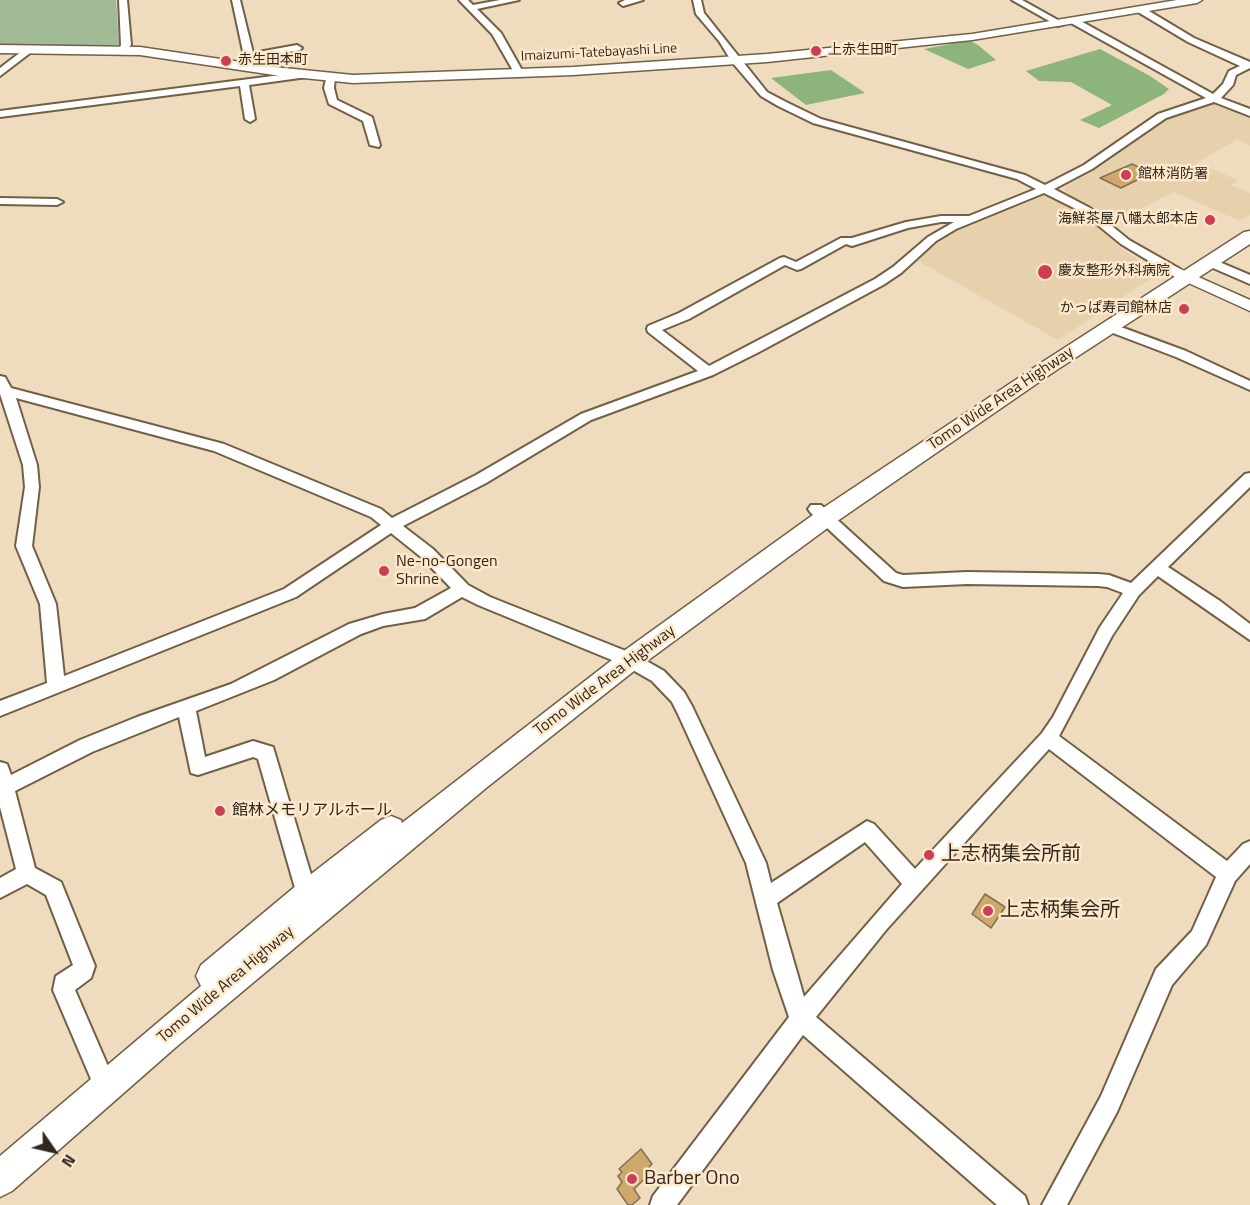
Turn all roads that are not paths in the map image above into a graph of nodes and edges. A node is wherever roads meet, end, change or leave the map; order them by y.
1 (123, 0) edge
2 (236, 0) edge
3 (463, 0) edge
4 (515, 0) edge
5 (639, 0) edge
6 (697, 0) edge
7 (1016, 0) edge
8 (1197, 0) edge
9 (1178, 1) edge
10 (622, 3) dead end
11 (470, 8) junction
12 (1141, 10) junction
13 (1074, 21) junction
14 (1061, 24) junction
15 (297, 48) dead end
16 (0, 49) edge
17 (29, 50) junction
18 (123, 50) junction
19 (735, 60) junction
20 (246, 61) junction
21 (10, 63) junction
22 (1249, 65) edge
23 (0, 67) edge
24 (518, 72) junction
25 (0, 73) edge
26 (304, 75) junction
27 (330, 77) junction
28 (244, 83) junction
29 (1214, 99) junction
30 (1250, 113) edge
31 (0, 114) edge
32 (250, 118) dead end
33 (375, 146) dead end
34 (1047, 189) junction
35 (0, 201) edge
36 (57, 202) dead end
37 (971, 218) junction
38 (1250, 225) edge
39 (1250, 236) edge
40 (1210, 262) junction
41 (1181, 275) junction
42 (1250, 280) edge
43 (1250, 306) edge
44 (1110, 327) junction
45 (708, 372) junction
46 (3, 386) edge
47 (1250, 386) edge
48 (1250, 478) edge
49 (821, 514) junction
50 (394, 525) junction
51 (1156, 567) junction
52 (462, 589) junction
53 (1133, 591) junction
54 (1250, 633) edge
55 (623, 657) junction
56 (56, 685) junction
57 (186, 707) junction
58 (0, 709) edge
59 (1048, 738) junction
60 (2, 779) edge
61 (1250, 850) edge
62 (27, 874) junction
63 (1228, 874) junction
64 (915, 884) junction
65 (0, 888) edge
66 (307, 895) junction
67 (766, 898) junction
68 (801, 1019) junction
69 (99, 1071) junction
70 (0, 1157) edge
71 (0, 1179) edge
72 (662, 1205) edge
73 (1016, 1205) edge
74 (1053, 1205) edge

1 - 18 street
2 - 20 street
3 - 11 street
4 - 11 street
5 - 10 street
6 - 19 street
7 - 14 street
8 - 9 main road, Imaizumi-Tatebayashi Line
9 - 12 main road, Imaizumi-Tatebayashi Line
11 - 24 street
12 - 13 main road, Imaizumi-Tatebayashi Line
12 - 22 street
13 - 14 main road, Imaizumi-Tatebayashi Line
13 - 29 street
14 - 19 main road, Imaizumi-Tatebayashi Line
15 - 20 street
16 - 17 main road, Imaizumi-Tatebayashi Line
17 - 18 main road, Imaizumi-Tatebayashi Line
17 - 21 street
18 - 20 main road, Imaizumi-Tatebayashi Line
19 - 24 main road, Imaizumi-Tatebayashi Line
19 - 34 street
20 - 26 main road, Imaizumi-Tatebayashi Line
21 - 23 street
21 - 25 street
22 - 29 street
24 - 27 main road, Imaizumi-Tatebayashi Line
26 - 27 main road, Imaizumi-Tatebayashi Line
26 - 28 street
27 - 33 street
28 - 31 street
28 - 32 street
29 - 30 street
29 - 34 street
34 - 37 street
34 - 41 street
35 - 36 street
37 - 45 street
37 - 45 street
38 - 41 highway, Tomo Wide Area Highway
39 - 40 highway, Tomo Wide Area Highway
40 - 41 highway, Tomo Wide Area Highway
40 - 42 street
41 - 43 main road
41 - 44 highway, Tomo Wide Area Highway
41 - 49 highway, Tomo Wide Area Highway
44 - 47 street
44 - 49 highway, Tomo Wide Area Highway
45 - 50 street
46 - 50 street
46 - 56 street
48 - 51 street
49 - 53 street
49 - 55 highway, Tomo Wide Area Highway
50 - 52 street
50 - 56 street
51 - 53 street
51 - 54 street
52 - 55 street
52 - 57 street
53 - 59 street
55 - 66 highway, Tomo Wide Area Highway
55 - 67 street
55 - 71 highway, Tomo Wide Area Highway
56 - 58 street
57 - 60 street
57 - 66 street
59 - 63 street
59 - 64 street
60 - 62 street
61 - 63 street
62 - 65 street
62 - 69 street
63 - 74 street
64 - 67 street
64 - 68 street
66 - 69 highway, Tomo Wide Area Highway
67 - 68 street
68 - 72 street
68 - 73 street
69 - 70 highway, Tomo Wide Area Highway

